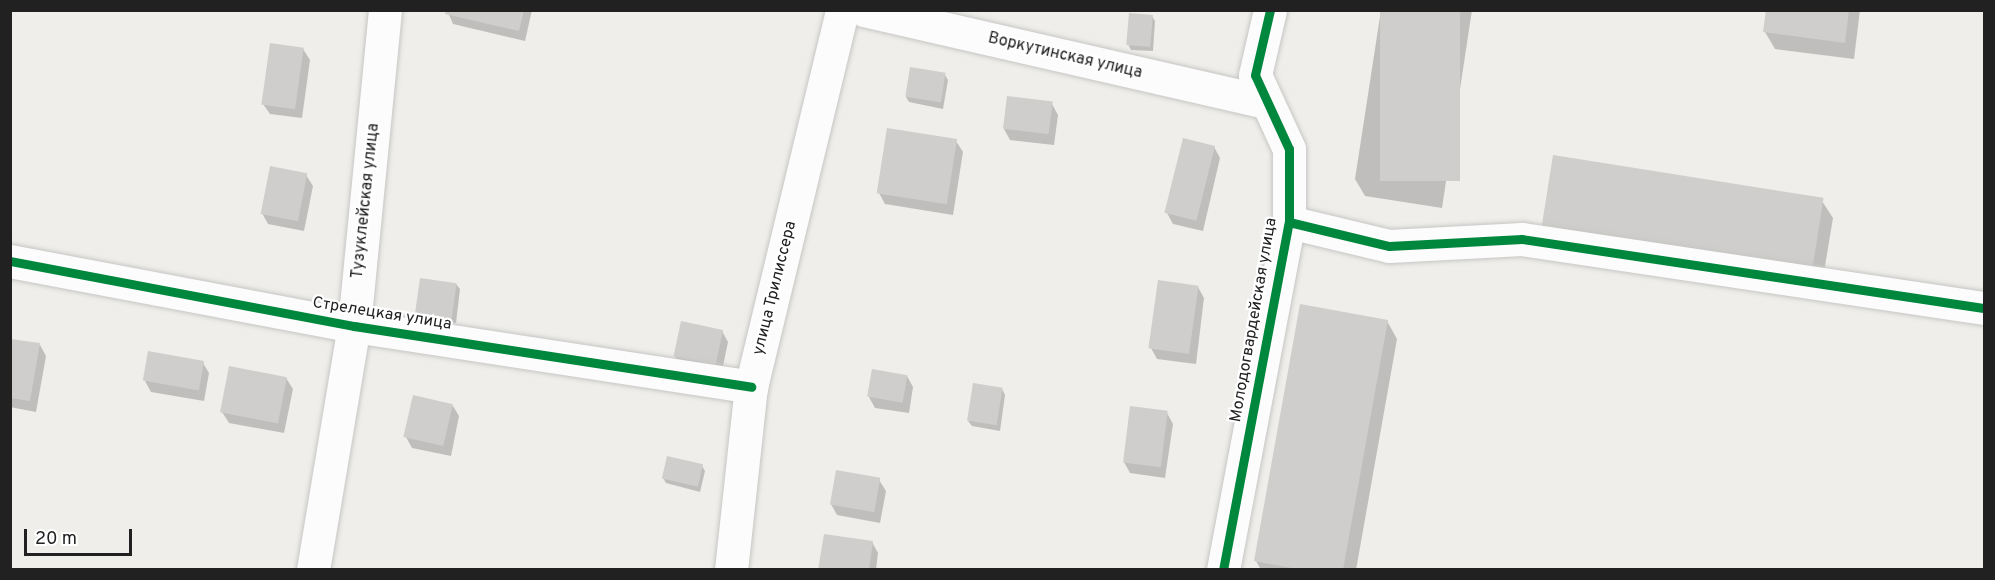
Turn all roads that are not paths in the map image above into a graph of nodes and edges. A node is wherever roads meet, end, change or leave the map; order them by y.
1 (385, 10) edge
2 (842, 10) edge
3 (864, 10) edge
4 (1270, 10) edge
5 (1267, 102) junction
6 (1289, 222) junction
7 (10, 261) edge
8 (1984, 308) edge
9 (354, 326) junction
10 (751, 387) junction
11 (314, 570) edge
12 (731, 570) edge
13 (1223, 570) edge

1 - 9 street, Тузуклейская улица
2 - 10 street, улица Трилиссера
3 - 5 street, Воркутинская улица
4 - 5 street, Молодогвардейская улица
5 - 6 street, Молодогвардейская улица
6 - 8 street
6 - 13 street, Молодогвардейская улица
7 - 9 street, Стрелецкая улица
9 - 10 street, Стрелецкая улица
9 - 11 street, Тузуклейская улица
10 - 12 street, улица Трилиссера

